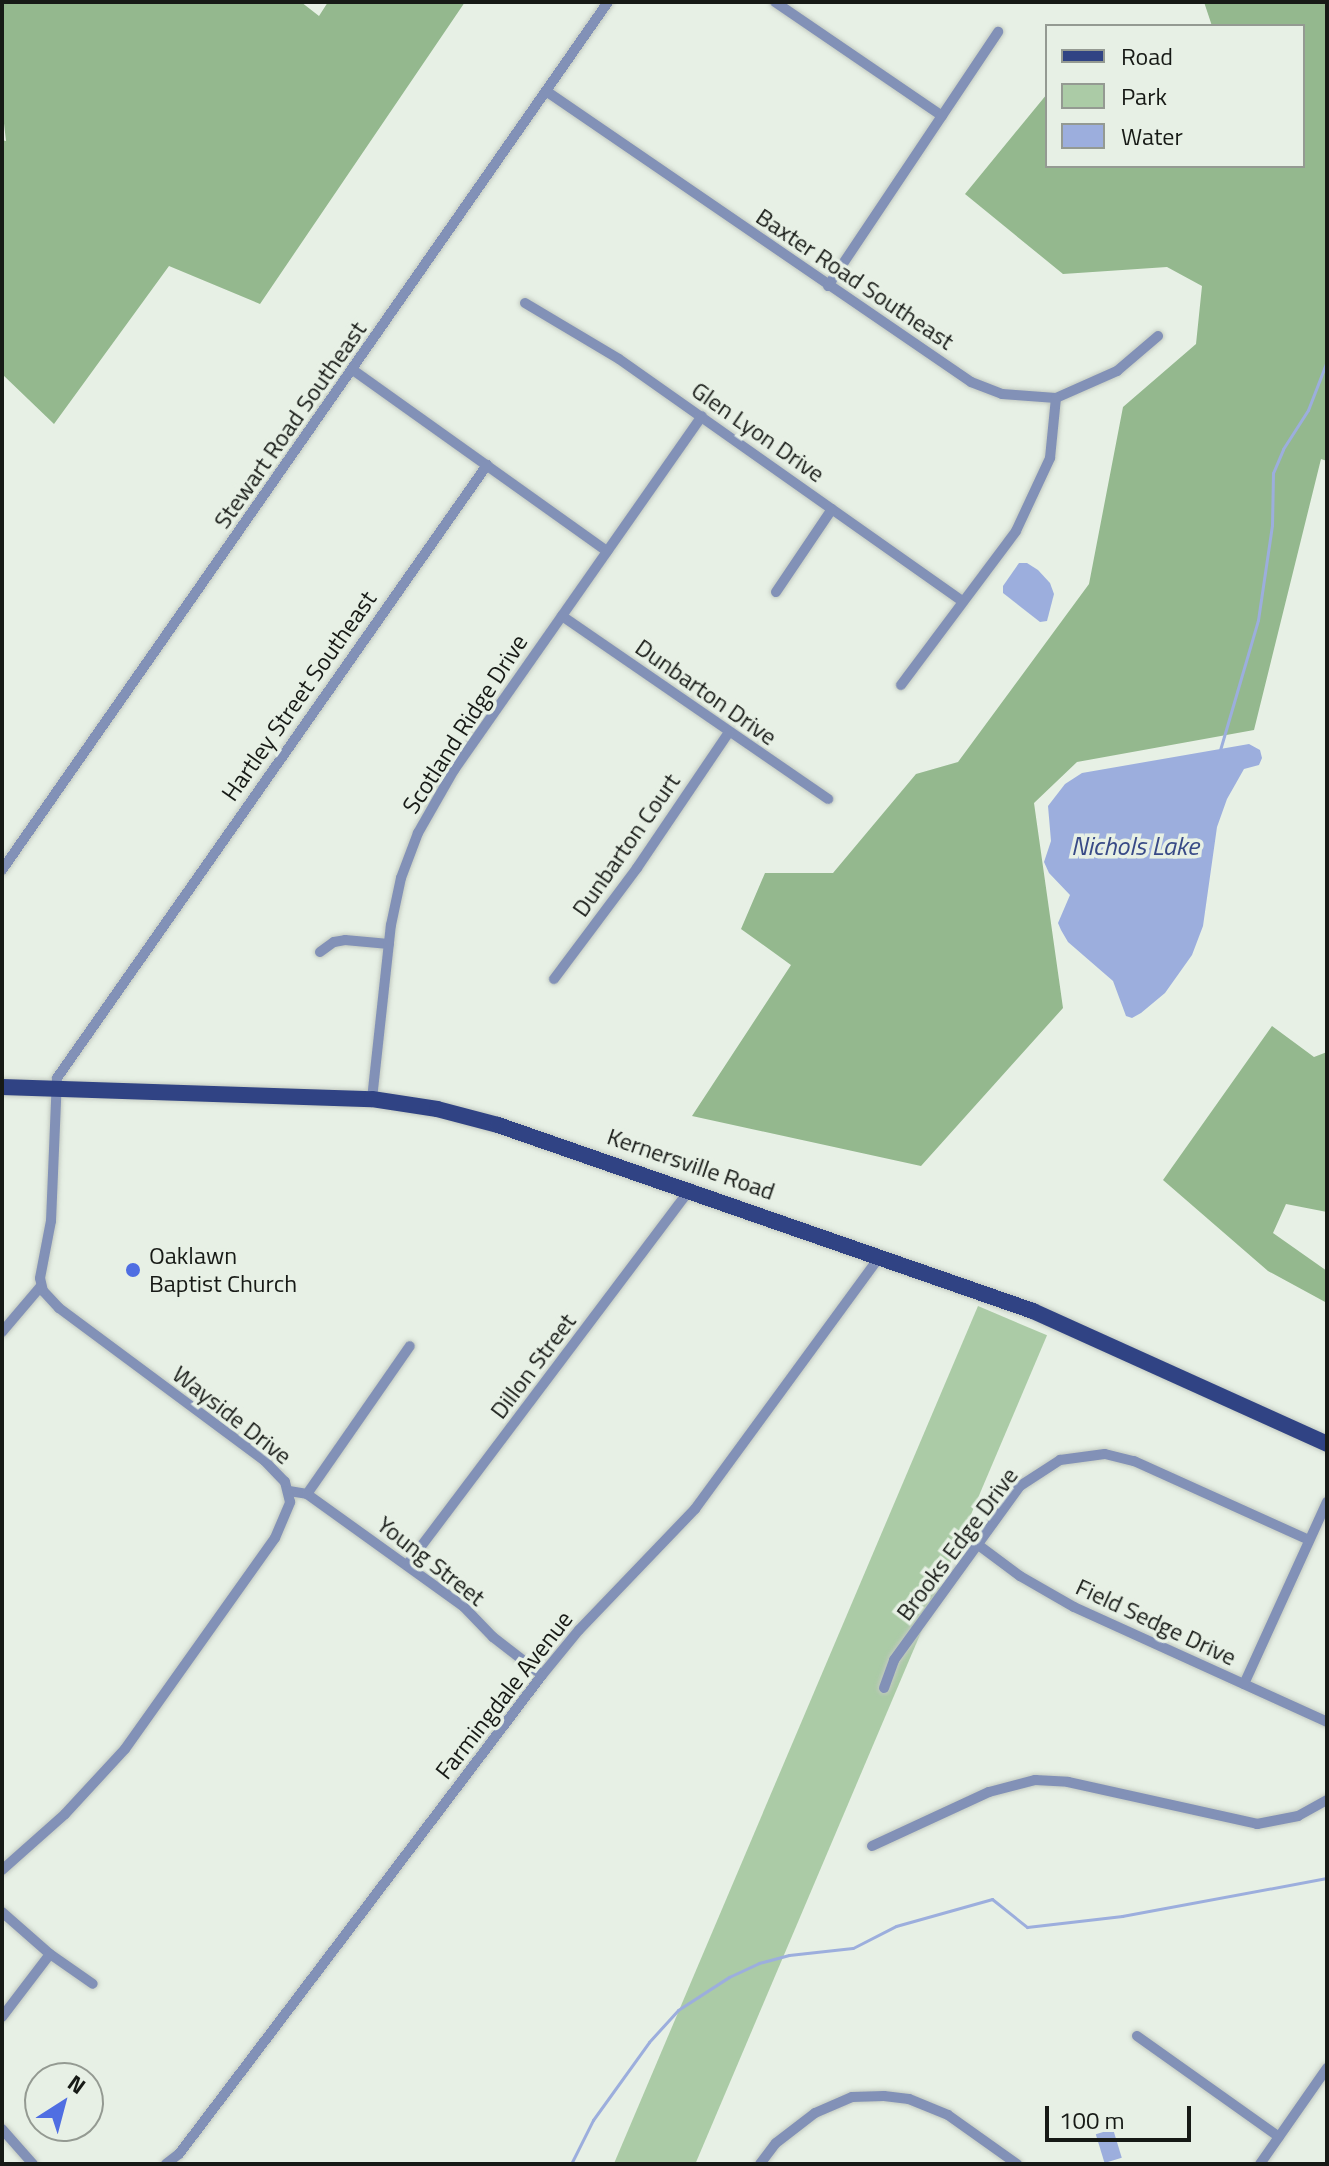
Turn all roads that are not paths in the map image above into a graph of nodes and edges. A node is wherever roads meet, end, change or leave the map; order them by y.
1 (608, 2) edge
2 (775, 2) edge
3 (998, 32) dead end
4 (546, 91) junction
5 (942, 116) junction
6 (828, 286) junction
7 (525, 303) dead end
8 (1158, 336) dead end
9 (353, 370) junction
10 (1056, 398) junction
11 (702, 416) junction
12 (487, 465) junction
13 (832, 509) junction
14 (607, 551) junction
15 (776, 592) dead end
16 (963, 602) junction
17 (562, 616) junction
18 (901, 685) dead end
19 (729, 732) junction
20 (828, 799) dead end
21 (2, 870) edge
22 (389, 944) junction
23 (320, 952) dead end
24 (554, 979) dead end
25 (2, 1087) edge
26 (57, 1087) junction
27 (372, 1099) junction
28 (690, 1189) junction
29 (880, 1256) junction
30 (41, 1286) junction
31 (2, 1332) edge
32 (410, 1346) dead end
33 (1327, 1444) edge
34 (289, 1491) junction
35 (307, 1494) junction
36 (1327, 1502) edge
37 (1309, 1540) junction
38 (977, 1544) junction
39 (407, 1565) junction
40 (542, 1675) junction
41 (1244, 1684) junction
42 (884, 1688) dead end
43 (1327, 1722) edge
44 (1327, 1800) edge
45 (872, 1846) dead end
46 (2, 1870) edge
47 (2, 1912) edge
48 (50, 1954) junction
49 (93, 1984) dead end
50 (2, 2017) edge
51 (1137, 2036) dead end
52 (1327, 2068) edge
53 (2, 2129) edge
54 (1279, 2137) junction
55 (33, 2164) edge
56 (166, 2164) edge
57 (760, 2164) edge
58 (1017, 2164) edge
59 (1260, 2164) edge

1 - 4 street, Stewart Road Southeast
2 - 5 street
3 - 5 street
4 - 6 street, Baxter Road Southeast
4 - 9 street, Stewart Road Southeast
5 - 6 street
6 - 10 street, Baxter Road Southeast
7 - 11 street, Glen Lyon Drive
8 - 10 street, Baxter Road Southeast
9 - 12 street
9 - 21 street, Stewart Road Southeast
10 - 16 street
11 - 13 street, Glen Lyon Drive
11 - 14 street, Scotland Ridge Drive
12 - 14 street
12 - 26 street, Hartley Street Southeast
13 - 15 street
13 - 16 street, Glen Lyon Drive
14 - 17 street, Scotland Ridge Drive
16 - 18 street
17 - 19 street, Dunbarton Drive
17 - 22 street, Scotland Ridge Drive
19 - 20 street, Dunbarton Drive
19 - 24 street, Dunbarton Court
22 - 23 street
22 - 27 street, Scotland Ridge Drive
25 - 26 main road, Kernersville Road
26 - 27 main road, Kernersville Road
26 - 30 street
27 - 28 main road, Kernersville Road
28 - 29 main road, Kernersville Road
28 - 39 street, Dillon Street
29 - 33 main road, Kernersville Road
29 - 40 street, Farmingdale Avenue
30 - 31 street
30 - 34 street, Wayside Drive
32 - 35 street
34 - 35 street, Young Street
34 - 46 street, Wayside Drive
35 - 39 street, Young Street
36 - 37 street
37 - 38 street, Brooks Edge Drive
37 - 41 street
38 - 41 street, Field Sedge Drive
38 - 42 street, Brooks Edge Drive
39 - 40 street, Young Street
40 - 56 street, Farmingdale Avenue
41 - 43 street, Field Sedge Drive
44 - 45 street
47 - 48 street
48 - 49 street
48 - 50 street
51 - 54 street
52 - 54 street
53 - 55 street
54 - 59 street
57 - 58 street

